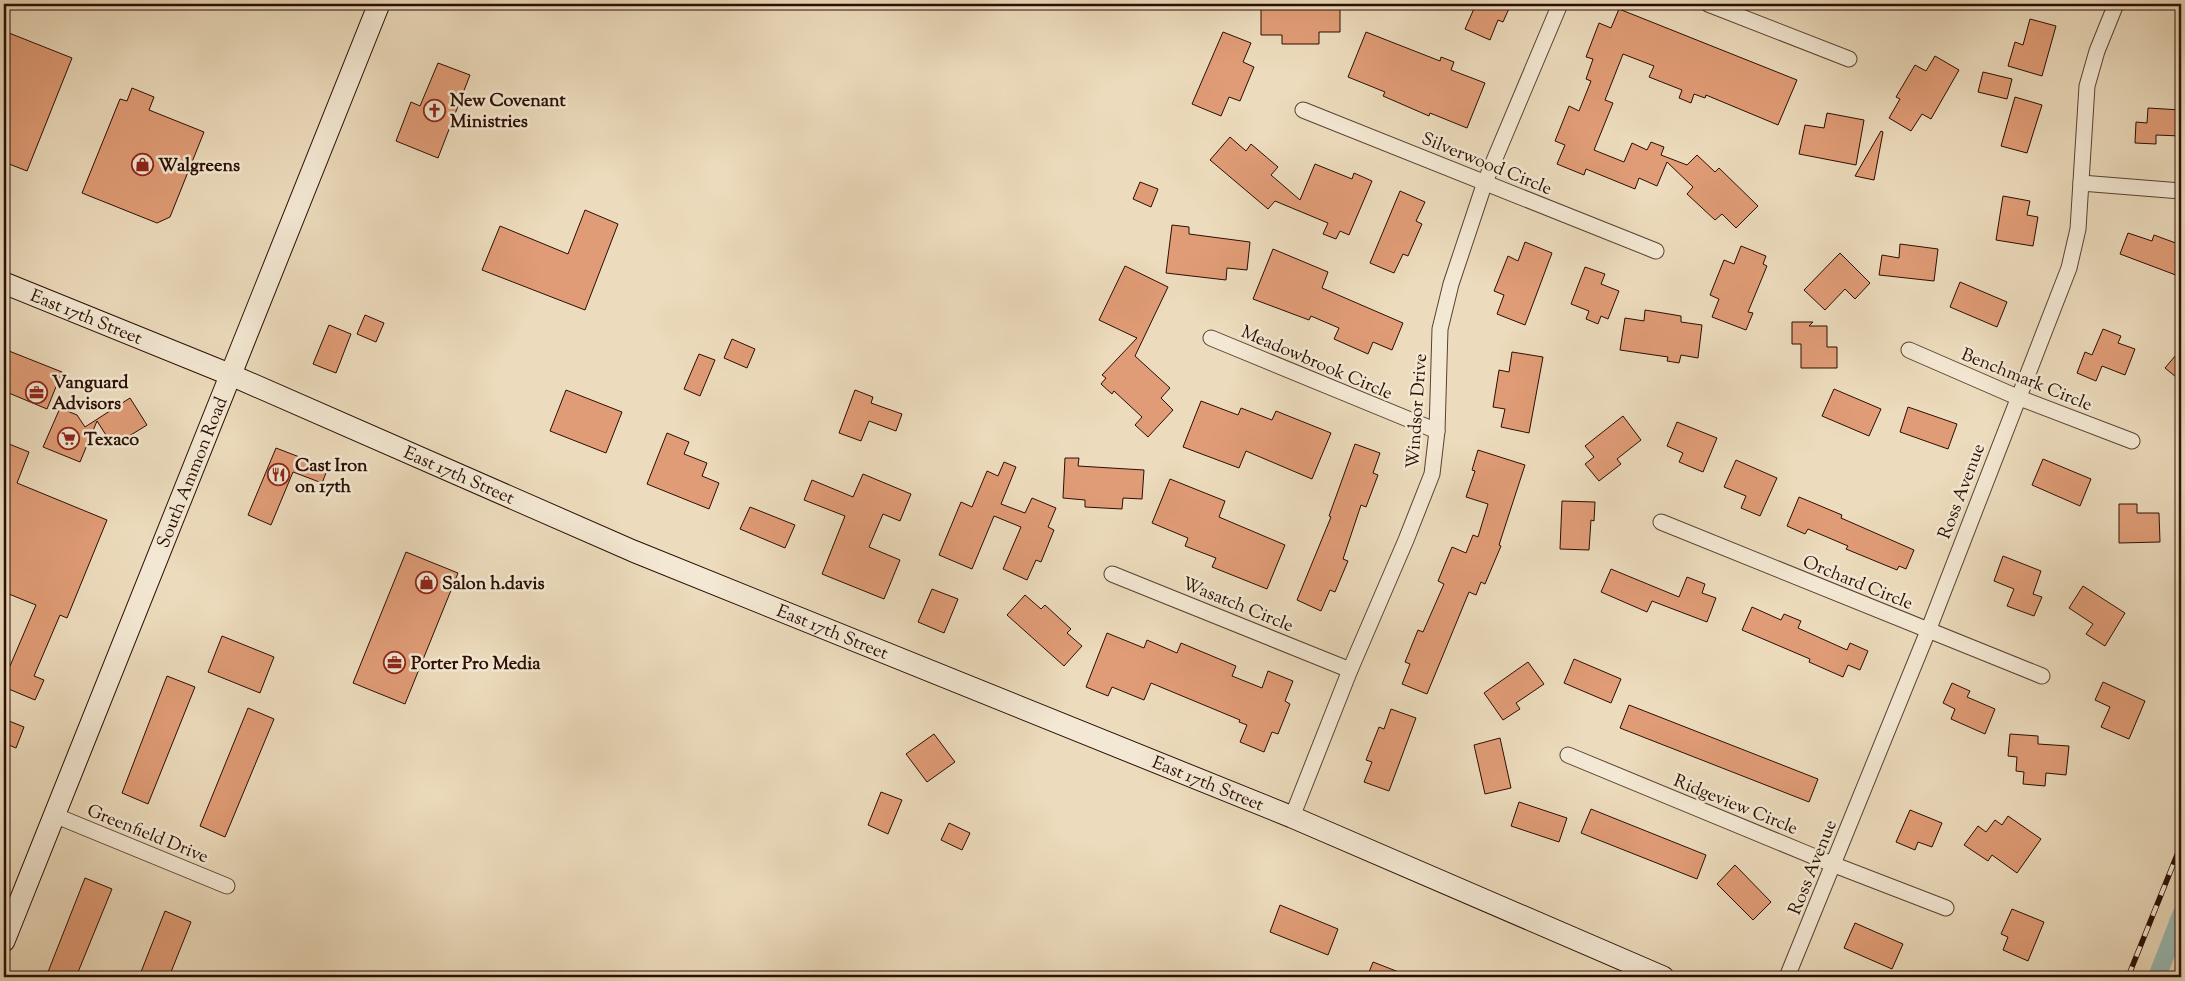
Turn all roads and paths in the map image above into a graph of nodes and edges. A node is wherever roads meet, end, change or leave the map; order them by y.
1 (379, 4) edge
2 (1560, 4) edge
3 (1708, 4) edge
4 (2116, 4) edge
5 (1849, 59) dead end
6 (1303, 110) dead end
7 (1485, 182) junction
8 (2081, 183) junction
9 (2181, 191) edge
10 (1656, 251) dead end
11 (4, 282) edge
12 (1211, 338) dead end
13 (1909, 350) dead end
14 (231, 375) junction
15 (2017, 397) junction
16 (1437, 431) junction
17 (2132, 441) dead end
18 (1661, 522) dead end
19 (1112, 574) dead end
20 (1928, 631) junction
21 (1350, 670) junction
22 (2042, 676) dead end
23 (1568, 755) dead end
24 (54, 815) junction
25 (1292, 817) junction
26 (1832, 864) junction
27 (227, 886) dead end
28 (1946, 908) dead end
29 (4, 941) edge
30 (1663, 977) edge
31 (1787, 977) edge

1 - 14 main road, South Ammon Road
2 - 7 street, Windsor Drive
3 - 5 street
4 - 8 street, Ross Avenue
6 - 7 street, Silverwood Circle
7 - 10 street, Silverwood Circle
7 - 16 street, Windsor Drive
8 - 9 street
8 - 15 street, Ross Avenue
11 - 14 main road, East 17th Street
12 - 16 street, Meadowbrook Circle
13 - 15 street, Benchmark Circle
14 - 24 main road, South Ammon Road
14 - 25 main road, East 17th Street
15 - 17 street, Benchmark Circle
15 - 20 street, Ross Avenue
16 - 21 street, Windsor Drive
18 - 20 street, Orchard Circle
19 - 21 street, Wasatch Circle
20 - 22 street, Orchard Circle
20 - 26 street, Ross Avenue
21 - 25 street, Windsor Drive
23 - 26 street, Ridgeview Circle
24 - 27 street, Greenfield Drive
24 - 29 main road, South Ammon Road
25 - 30 main road, East 17th Street
26 - 28 street, Ridgeview Circle
26 - 31 street, Ross Avenue

